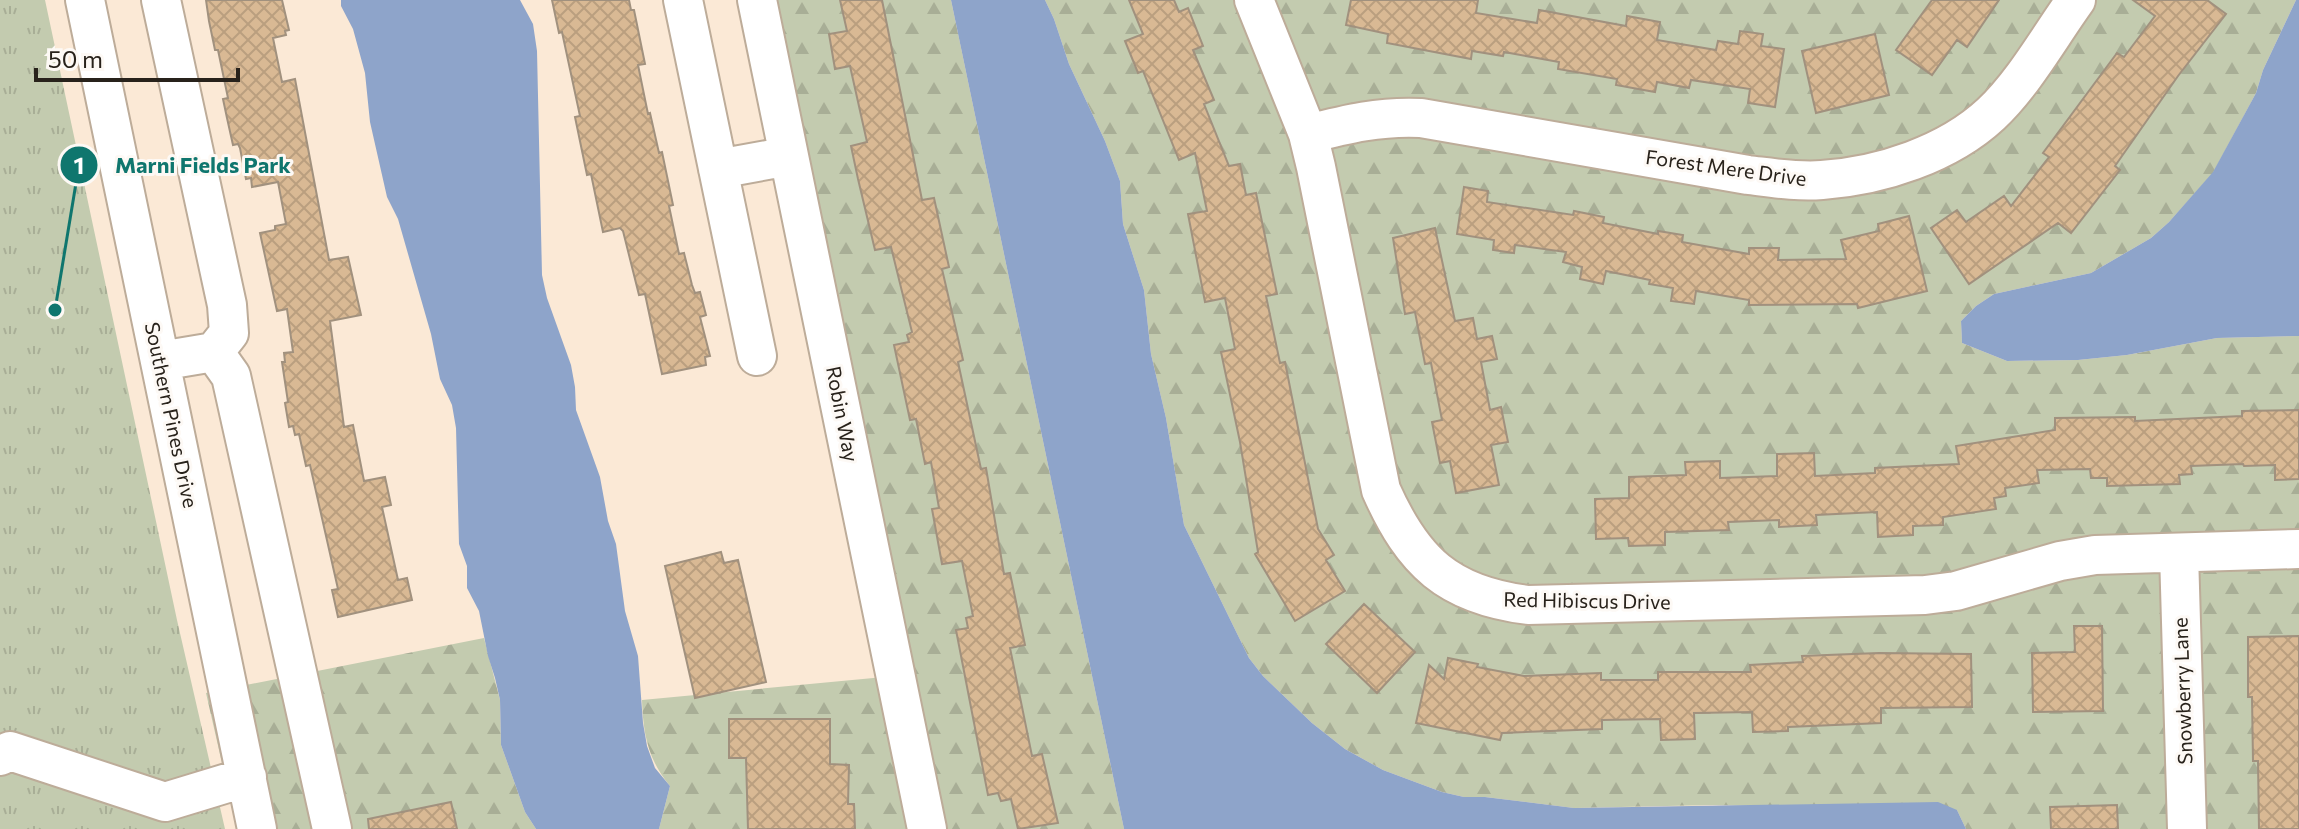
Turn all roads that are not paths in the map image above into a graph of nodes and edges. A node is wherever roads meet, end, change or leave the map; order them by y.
1 (85, 0) edge
2 (161, 0) edge
3 (683, 0) edge
4 (757, 0) edge
5 (1254, 0) edge
6 (2076, 0) edge
7 (1308, 134) junction
8 (789, 156) junction
9 (718, 169) junction
10 (214, 352) junction
11 (757, 356) dead end
12 (160, 361) junction
13 (2299, 549) edge
14 (2179, 553) junction
15 (0, 756) edge
16 (247, 777) junction
17 (257, 829) edge
18 (332, 829) edge
19 (927, 829) edge
20 (2187, 829) edge

1 - 12 street, Southern Pines Drive
2 - 10 street
3 - 9 street
4 - 8 street, Robin Way
5 - 7 street, Red Hibiscus Drive
6 - 7 street, Forest Mere Drive
7 - 14 street, Red Hibiscus Drive
8 - 9 street
8 - 19 street, Robin Way
9 - 11 street
10 - 12 street
10 - 18 street
12 - 16 street, Southern Pines Drive
13 - 14 street, Red Hibiscus Drive
14 - 20 street, Snowberry Lane
15 - 16 street
16 - 17 street, Southern Pines Drive

